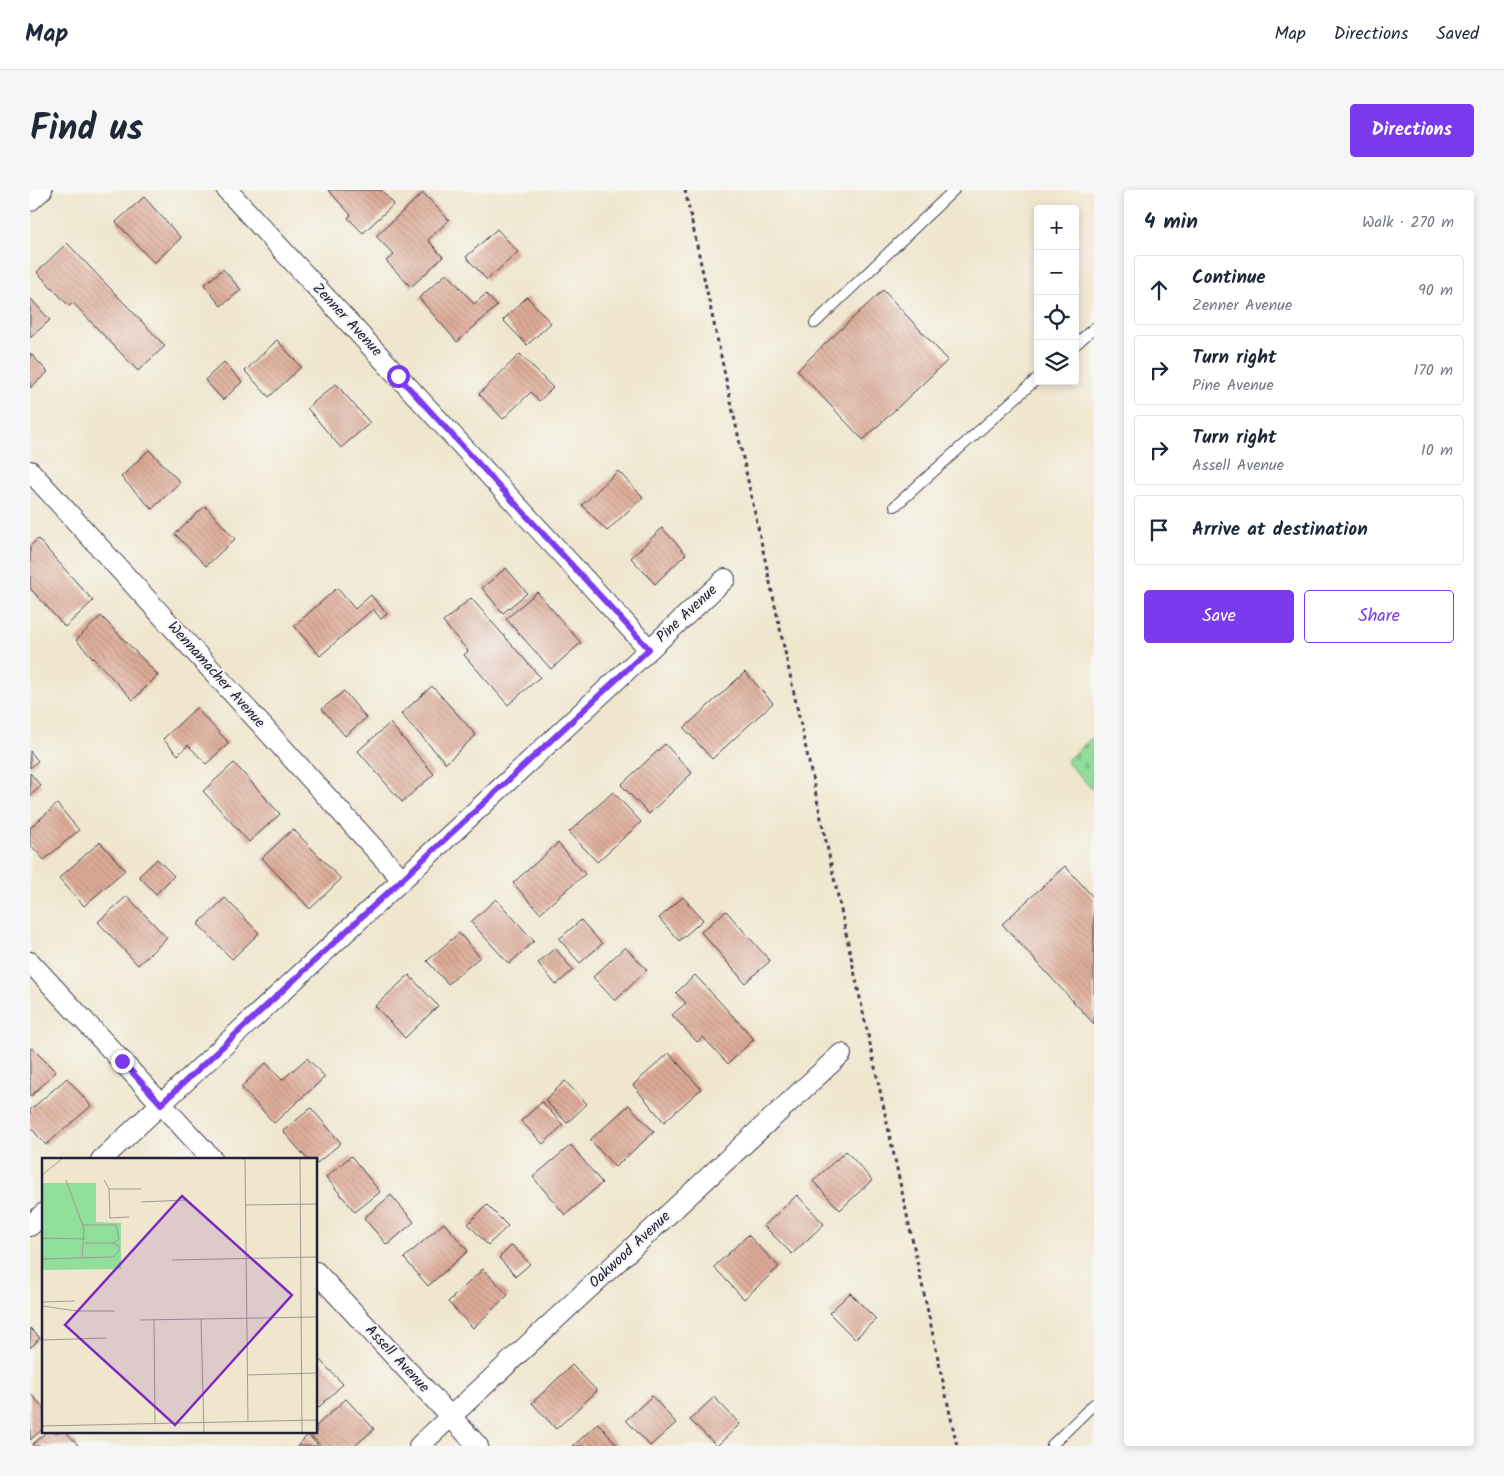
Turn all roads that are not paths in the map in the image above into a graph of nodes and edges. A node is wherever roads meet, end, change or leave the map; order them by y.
1 (42, 190) edge
2 (227, 190) edge
3 (954, 190) edge
4 (30, 201) edge
5 (815, 323) dead end
6 (1094, 328) edge
7 (1079, 341) edge
8 (1034, 382) edge
9 (30, 472) edge
10 (895, 506) dead end
11 (725, 579) dead end
12 (649, 649) junction
13 (402, 879) junction
14 (30, 962) edge
15 (841, 1054) dead end
16 (161, 1104) junction
17 (103, 1158) edge
18 (211, 1158) edge
19 (42, 1215) edge
20 (30, 1226) edge
21 (318, 1274) edge
22 (1094, 1404) edge
23 (450, 1417) junction
24 (1052, 1445) edge
25 (419, 1446) edge
26 (478, 1446) edge

1 - 4 street
2 - 12 street, Zenner Avenue
3 - 5 lane
6 - 7 lane
8 - 10 lane
9 - 13 street, Wennamacher Avenue
11 - 12 street, Pine Avenue
12 - 13 street, Pine Avenue
13 - 16 street, Pine Avenue
14 - 16 street
15 - 23 street, Oakwood Avenue
16 - 17 street, Pine Avenue
16 - 18 street
19 - 20 street
21 - 23 street, Assell Avenue
22 - 24 lane
23 - 25 street, Oakwood Avenue
23 - 26 street, Assell Avenue

